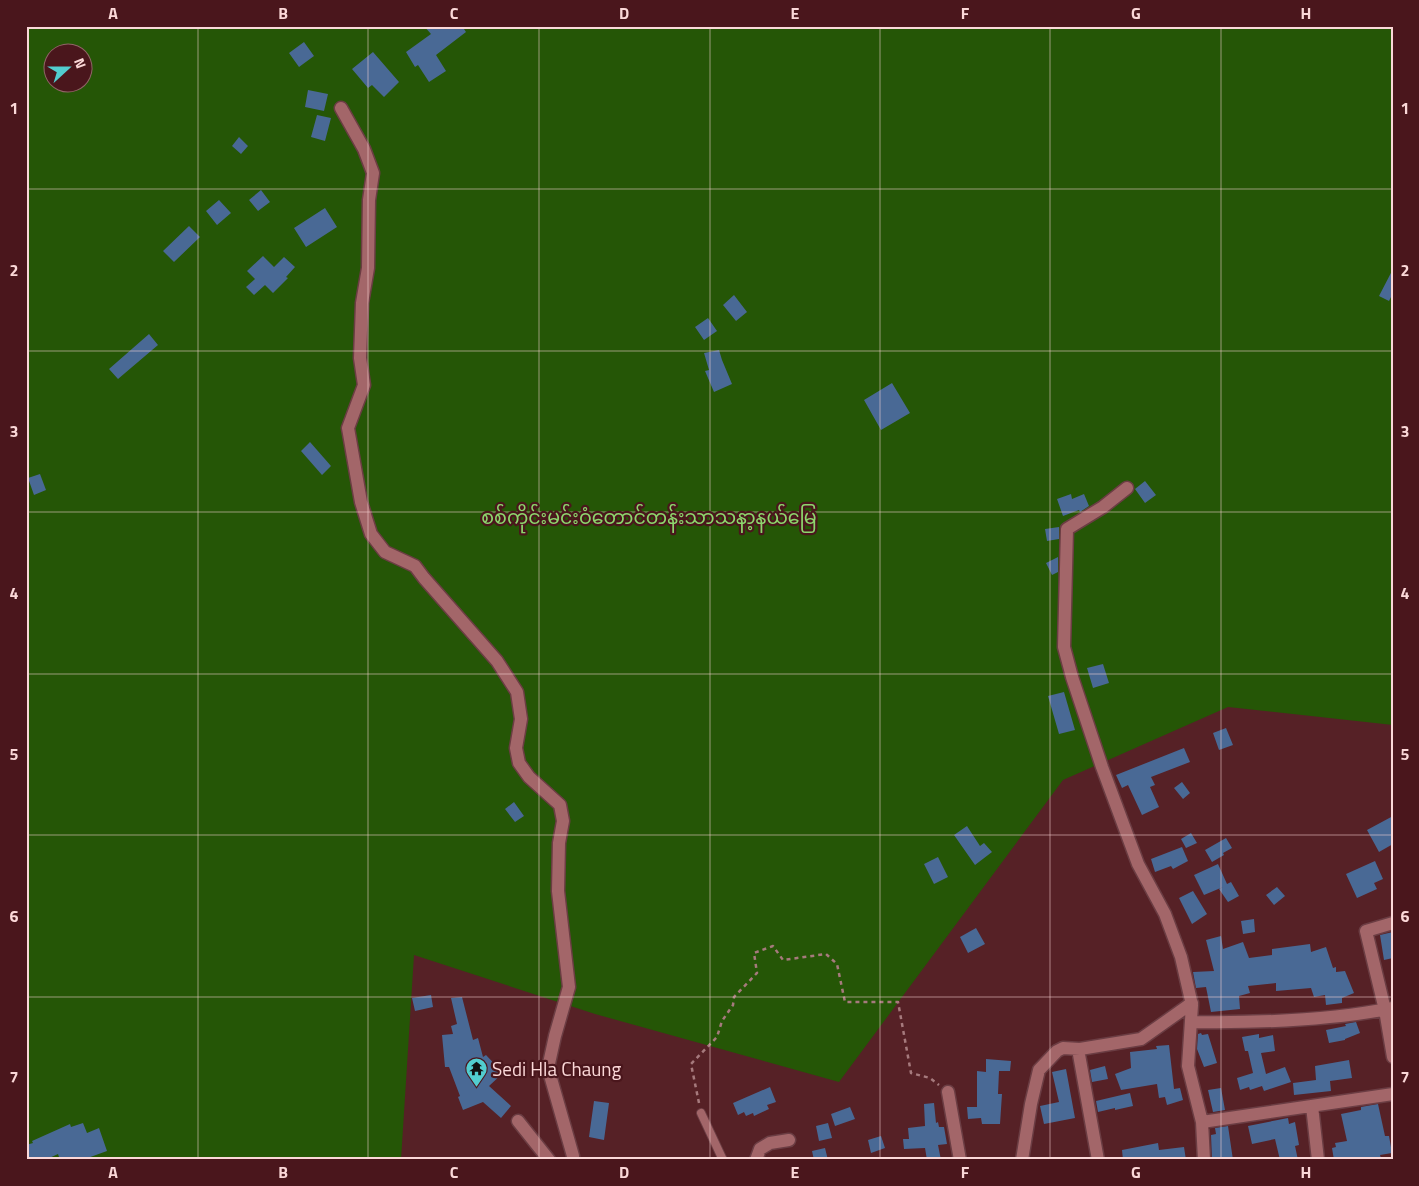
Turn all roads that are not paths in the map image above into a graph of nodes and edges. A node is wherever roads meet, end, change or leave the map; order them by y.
1 (341, 108) dead end
2 (1127, 488) dead end
3 (1393, 924) edge
4 (1192, 1003) junction
5 (1389, 1009) edge
6 (1191, 1022) junction
7 (1078, 1049) junction
8 (1393, 1057) edge
9 (948, 1092) road end
10 (1393, 1094) edge
11 (1312, 1106) junction
12 (701, 1113) road end
13 (518, 1121) dead end
14 (1202, 1122) junction
15 (788, 1140) dead end
16 (549, 1160) edge
17 (572, 1160) edge
18 (723, 1160) edge
19 (756, 1160) edge
20 (960, 1160) edge
21 (1022, 1160) edge
22 (1098, 1160) edge
23 (1204, 1160) edge
24 (1318, 1160) edge

1 - 17 street
2 - 4 street
3 - 5 street
4 - 6 street
4 - 7 street
5 - 6 street
5 - 8 street
6 - 14 street
7 - 21 street
7 - 22 street
9 - 20 street
10 - 11 street
11 - 14 street
11 - 24 street
12 - 18 lane
13 - 16 street
14 - 23 street
15 - 19 street

